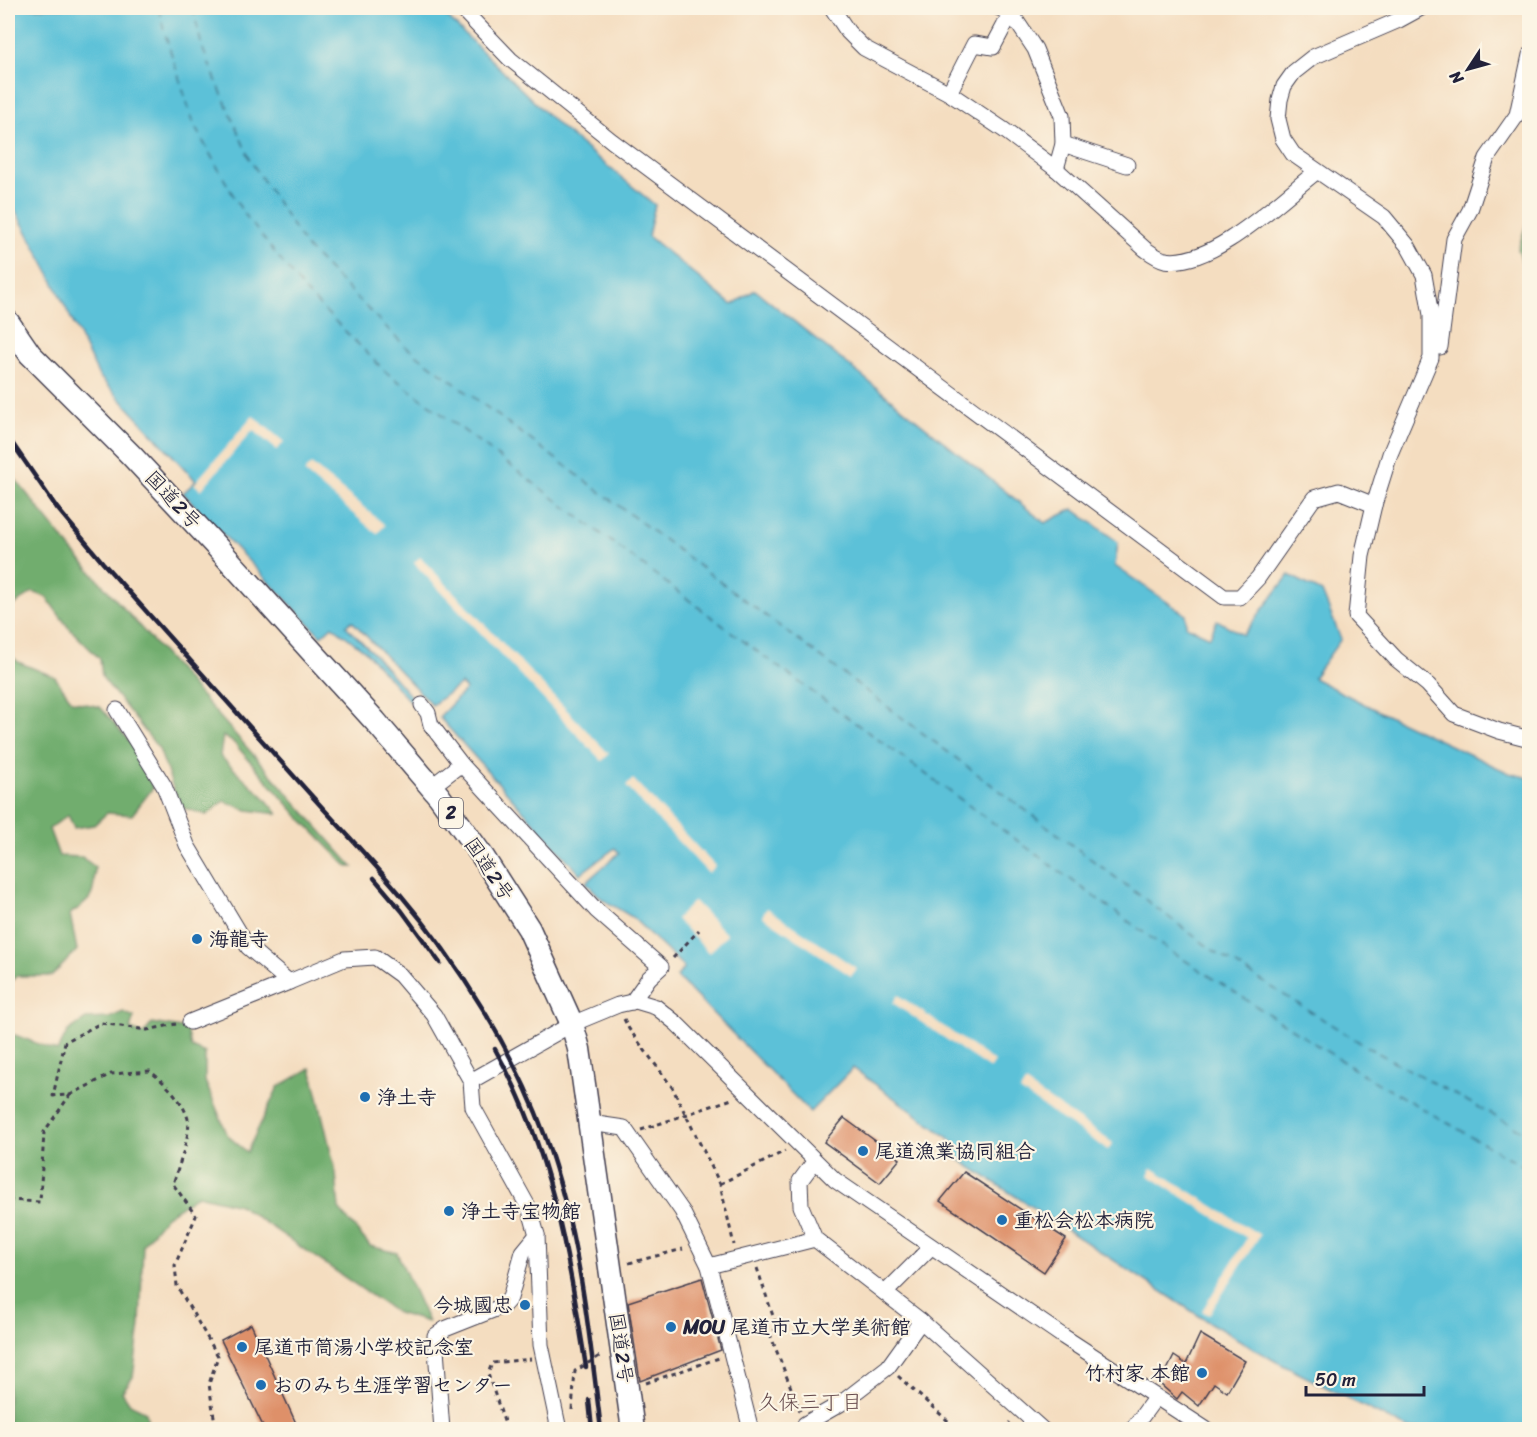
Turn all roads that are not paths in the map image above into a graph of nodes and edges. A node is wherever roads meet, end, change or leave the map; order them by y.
1 (461, 8) edge
2 (832, 8) edge
3 (1420, 8) edge
4 (1006, 9) edge
5 (1530, 55) edge
6 (949, 93) junction
7 (1063, 144) junction
8 (1126, 165) dead end
9 (1056, 169) junction
10 (1316, 171) junction
11 (9, 328) edge
12 (1431, 358) junction
13 (1374, 505) junction
14 (422, 705) dead end
15 (117, 711) dead end
16 (1530, 739) edge
17 (461, 764) junction
18 (431, 787) junction
19 (289, 982) junction
20 (625, 1004) junction
21 (190, 1022) road end
22 (572, 1024) junction
23 (471, 1082) junction
24 (590, 1123) junction
25 (814, 1162) junction
26 (537, 1235) junction
27 (815, 1239) junction
28 (931, 1246) junction
29 (709, 1266) junction
30 (885, 1293) junction
31 (921, 1322) junction
32 (1156, 1397) junction
33 (806, 1427) edge
34 (559, 1429) edge
35 (442, 1430) edge
36 (633, 1430) edge
37 (751, 1430) edge
38 (1043, 1430) edge
39 (1132, 1430) edge
40 (1207, 1430) edge

1 - 13 street
2 - 6 street
3 - 10 street
4 - 6 street
4 - 7 street
5 - 12 street
6 - 9 street
7 - 8 street
7 - 9 street
9 - 10 street
10 - 12 street
11 - 18 highway, 国道2号 / 2
12 - 13 street
13 - 16 street
14 - 17 street
15 - 19 street
17 - 18 street
17 - 20 street
18 - 22 highway, 国道2号 / 2
19 - 21 street
19 - 23 street
20 - 22 street
20 - 25 street
22 - 23 street
22 - 24 highway, 国道2号 / 2
23 - 26 street
24 - 29 street
24 - 36 highway, 国道2号 / 2
25 - 27 street
25 - 28 street
26 - 34 street
26 - 35 street
27 - 29 street
27 - 30 street
28 - 30 street
28 - 32 street
29 - 37 street
30 - 31 street
31 - 33 street
31 - 38 street
32 - 39 street
32 - 40 street

